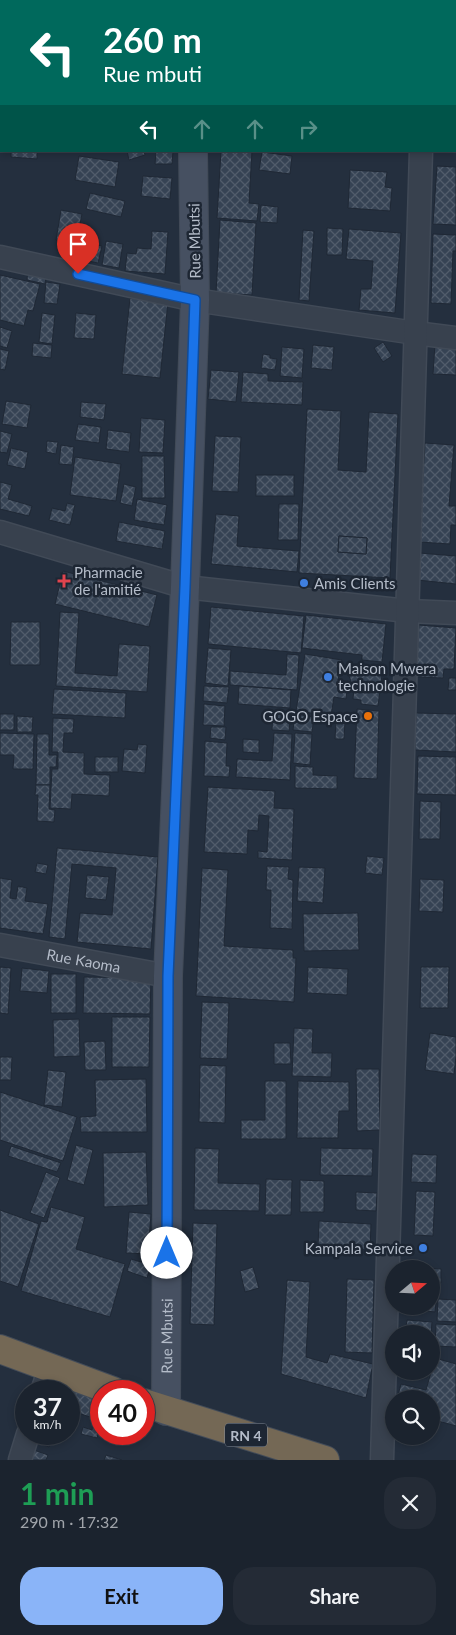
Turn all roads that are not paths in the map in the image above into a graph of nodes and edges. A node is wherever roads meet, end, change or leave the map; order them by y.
1 (193, 152) edge
2 (421, 152) edge
3 (0, 257) edge
4 (195, 300) junction
5 (415, 333) junction
6 (456, 338) edge
7 (0, 532) edge
8 (185, 587) junction
9 (408, 611) junction
10 (456, 613) edge
11 (0, 945) edge
12 (168, 976) junction
13 (0, 1349) edge
14 (46, 1380) edge
15 (155, 1407) edge
16 (25, 1445) edge
17 (20, 1460) edge
18 (325, 1460) edge
19 (382, 1460) edge

1 - 4 street, Rue Mbutsi
2 - 5 street
3 - 4 street
4 - 5 street
4 - 8 street, Rue Mbutsi
5 - 6 street
5 - 9 street
7 - 8 street
8 - 9 street
8 - 12 street, Rue Mbutsi
9 - 10 street
9 - 19 street
11 - 12 street, Rue Kaoma
12 - 15 street, Rue Mbutsi
13 - 14 highway
15 - 18 highway, RN 4
16 - 17 street

